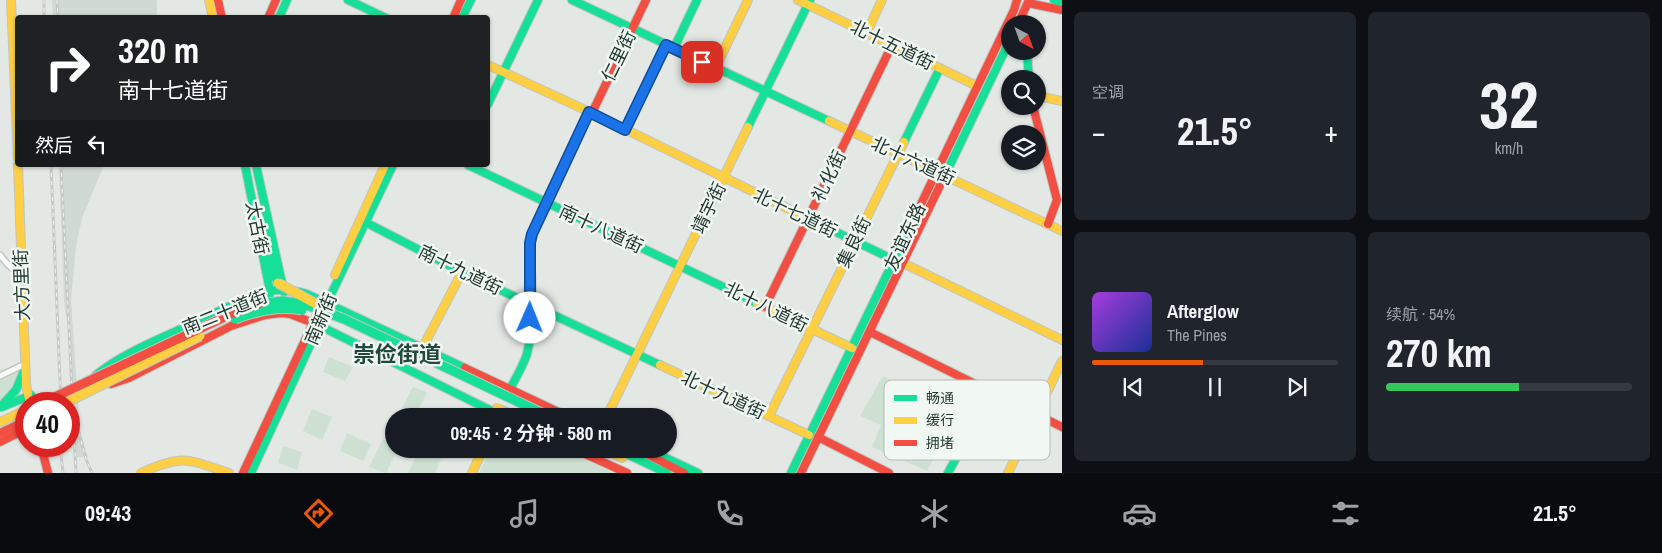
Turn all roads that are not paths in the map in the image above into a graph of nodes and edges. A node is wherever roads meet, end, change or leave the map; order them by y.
1 (12, 0) edge
2 (210, 0) edge
3 (218, 0) edge
4 (276, 0) edge
5 (287, 0) edge
6 (348, 0) edge
7 (462, 0) edge
8 (471, 0) edge
9 (538, 0) edge
10 (572, 0) edge
11 (646, 0) edge
12 (697, 0) edge
13 (748, 0) edge
14 (798, 0) edge
15 (882, 0) edge
16 (1016, 0) edge
17 (1054, 0) edge
18 (809, 2) edge
19 (1062, 2) edge
20 (589, 4) edge
21 (1027, 5) edge
22 (1062, 10) edge
23 (212, 15) edge
24 (221, 15) edge
25 (269, 15) edge
26 (280, 15) edge
27 (380, 15) edge
28 (454, 15) edge
29 (464, 15) edge
30 (632, 28) junction
31 (867, 32) junction
32 (15, 40) edge
33 (892, 45) junction
34 (670, 47) junction
35 (1001, 57) edge
36 (490, 67) edge
37 (716, 68) junction
38 (940, 68) junction
39 (503, 73) junction
40 (15, 79) edge
41 (977, 86) junction
42 (765, 92) junction
43 (1046, 98) edge
44 (490, 100) edge
45 (1062, 101) edge
46 (590, 112) junction
47 (1035, 115) edge
48 (625, 130) junction
49 (850, 131) junction
50 (897, 154) junction
51 (18, 167) edge
52 (22, 167) edge
53 (244, 167) edge
54 (251, 167) edge
55 (256, 167) edge
56 (384, 167) edge
57 (392, 167) edge
58 (472, 167) edge
59 (940, 174) junction
60 (723, 178) junction
61 (546, 203) junction
62 (808, 218) junction
63 (365, 222) junction
64 (1048, 224) junction
65 (1062, 231) edge
66 (854, 241) junction
67 (0, 256) edge
68 (899, 261) junction
69 (6, 263) junction
70 (0, 266) edge
71 (680, 266) junction
72 (22, 271) junction
73 (462, 272) junction
74 (270, 291) junction
75 (284, 291) junction
76 (325, 302) junction
77 (531, 304) junction
78 (765, 307) junction
79 (281, 313) junction
80 (265, 314) junction
81 (344, 319) junction
82 (317, 324) junction
83 (811, 329) junction
84 (870, 332) junction
85 (1062, 340) edge
86 (423, 347) junction
87 (852, 348) junction
88 (637, 355) junction
89 (1062, 360) edge
90 (25, 364) junction
91 (0, 376) edge
92 (968, 380) edge
93 (1050, 385) edge
94 (85, 388) junction
95 (510, 389) junction
96 (29, 392) edge
97 (29, 392) edge
98 (74, 392) edge
99 (80, 392) edge
100 (15, 404) edge
101 (0, 408) edge
102 (488, 408) edge
103 (502, 408) edge
104 (517, 408) edge
105 (531, 408) edge
106 (550, 408) edge
107 (611, 408) edge
108 (15, 415) edge
109 (769, 416) junction
110 (1050, 421) edge
111 (0, 422) edge
112 (15, 426) edge
113 (1062, 427) edge
114 (0, 433) edge
115 (15, 434) edge
116 (814, 436) junction
117 (0, 442) edge
118 (44, 457) edge
119 (49, 457) edge
120 (479, 458) edge
121 (602, 458) edge
122 (622, 458) edge
123 (635, 458) edge
124 (655, 458) edge
125 (666, 458) edge
126 (955, 460) edge
127 (1014, 460) edge
128 (682, 472) edge
129 (48, 473) edge
130 (53, 473) edge
131 (141, 473) edge
132 (153, 473) edge
133 (213, 473) edge
134 (229, 473) edge
135 (243, 473) edge
136 (251, 473) edge
137 (472, 473) edge
138 (627, 473) edge
139 (652, 473) edge
140 (667, 473) edge
141 (698, 473) edge
142 (790, 473) edge
143 (801, 473) edge
144 (889, 473) edge
145 (948, 473) edge
146 (1008, 473) edge

1 - 32 main road
1 - 40 main road
2 - 23 main road
3 - 24 main road
4 - 25 main road
5 - 26 main road
6 - 27 main road
7 - 28 main road
8 - 29 main road
9 - 39 main road
10 - 20 main road, 北十六道街
11 - 30 main road, 仁里街
12 - 34 main road
13 - 37 main road
14 - 18 main road, 北十五道街
15 - 31 main road
16 - 21 main road
16 - 41 main road, 友谊东路
17 - 19 main road
18 - 31 main road, 北十五道街
18 - 42 main road, 靖宇街
20 - 30 main road, 北十六道街
21 - 22 main road
30 - 34 main road, 北十六道街
30 - 46 main road, 仁里街
31 - 33 main road, 北十五道街
33 - 38 main road, 北十五道街
33 - 49 main road, 礼化街
34 - 37 main road, 北十六道街
34 - 48 main road
35 - 59 main road, 友谊东路
36 - 39 main road, 北十七道街
37 - 42 main road, 北十六道街
38 - 41 main road, 北十五道街
38 - 50 main road, 集良街
39 - 44 main road
39 - 46 main road, 北十七道街
41 - 59 main road, 友谊东路
42 - 49 main road, 北十六道街
42 - 60 main road, 靖宇街
43 - 45 main road
46 - 48 main road, 北十七道街
46 - 61 main road, 仁里街
47 - 64 main road
48 - 60 main road, 北十七道街
49 - 50 main road, 北十六道街
49 - 62 main road, 礼化街
50 - 59 main road, 北十六道街
50 - 66 main road, 集良街
51 - 72 main road, 大方里街
52 - 96 main road, 大方里街
53 - 74 main road, 太古街
54 - 81 main road, 太古街, bridge
55 - 75 main road, 太古街
56 - 76 main road, 南新街
57 - 63 main road, 南新街
58 - 61 main road, 南十八道街
59 - 64 main road, 北十六道街
59 - 68 main road, 友谊东路
60 - 62 main road, 北十七道街
60 - 71 main road, 靖宇街
61 - 71 main road, 南十八道街
61 - 77 main road, 仁里街
62 - 66 main road, 北十七道街
62 - 78 main road, 礼化街
63 - 73 main road, 南十九道街
63 - 76 main road, 南新街
64 - 65 main road, 北十六道街
66 - 68 main road, 北十七道街
66 - 83 main road, 集良街
67 - 69 street
68 - 84 main road, 友谊东路
68 - 85 main road, 北十七道街
68 - 87 main road, 友谊东路
69 - 70 street
69 - 72 street
71 - 78 main road, 北十八道街
71 - 88 main road, 靖宇街
72 - 90 main road, 大方里街
73 - 77 main road, 南十九道街
73 - 86 main road
74 - 75 main road, 南二十道街
74 - 80 main road
74 - 94 main road, 南二十道街
75 - 76 main road, 南二十道街
75 - 79 main road
76 - 82 main road, 南新街
76 - 86 main road, 南二十道街
77 - 88 main road, 南十九道街
77 - 95 main road, 仁里街
78 - 83 main road, 北十八道街
79 - 80 main road, 南二十道街
79 - 82 main road, 南二十道街
80 - 94 main road, 南二十道街
81 - 94 main road, bridge
81 - 105 main road, bridge
82 - 102 main road, 南二十道街
82 - 135 main road, 南新街
82 - 136 main road, 南新街
83 - 87 main road, 北十八道街
83 - 109 main road, 集良街
84 - 92 main road
84 - 116 main road, 友谊东路
86 - 95 main road, 南二十道街
87 - 116 main road, 友谊东路
88 - 107 main road, 靖宇街
88 - 109 main road, 北十九道街
89 - 93 main road
90 - 91 street
90 - 97 main road, 大方里街
90 - 101 main road
94 - 98 main road, bridge
94 - 99 main road, bridge
94 - 104 main road, bridge
95 - 103 street
95 - 106 main road, 南二十道街
100 - 101 main road
108 - 111 main road
109 - 116 main road, 北十九道街
110 - 113 main road
112 - 114 main road
115 - 117 main road
116 - 142 main road, 友谊东路
116 - 143 main road, 友谊东路
116 - 144 main road, 北十九道街
118 - 129 main road
119 - 130 main road
120 - 137 main road
121 - 138 main road
122 - 139 main road
123 - 140 main road
124 - 128 main road
125 - 141 main road
126 - 145 main road
127 - 146 main road
131 - 134 main road
132 - 133 main road

